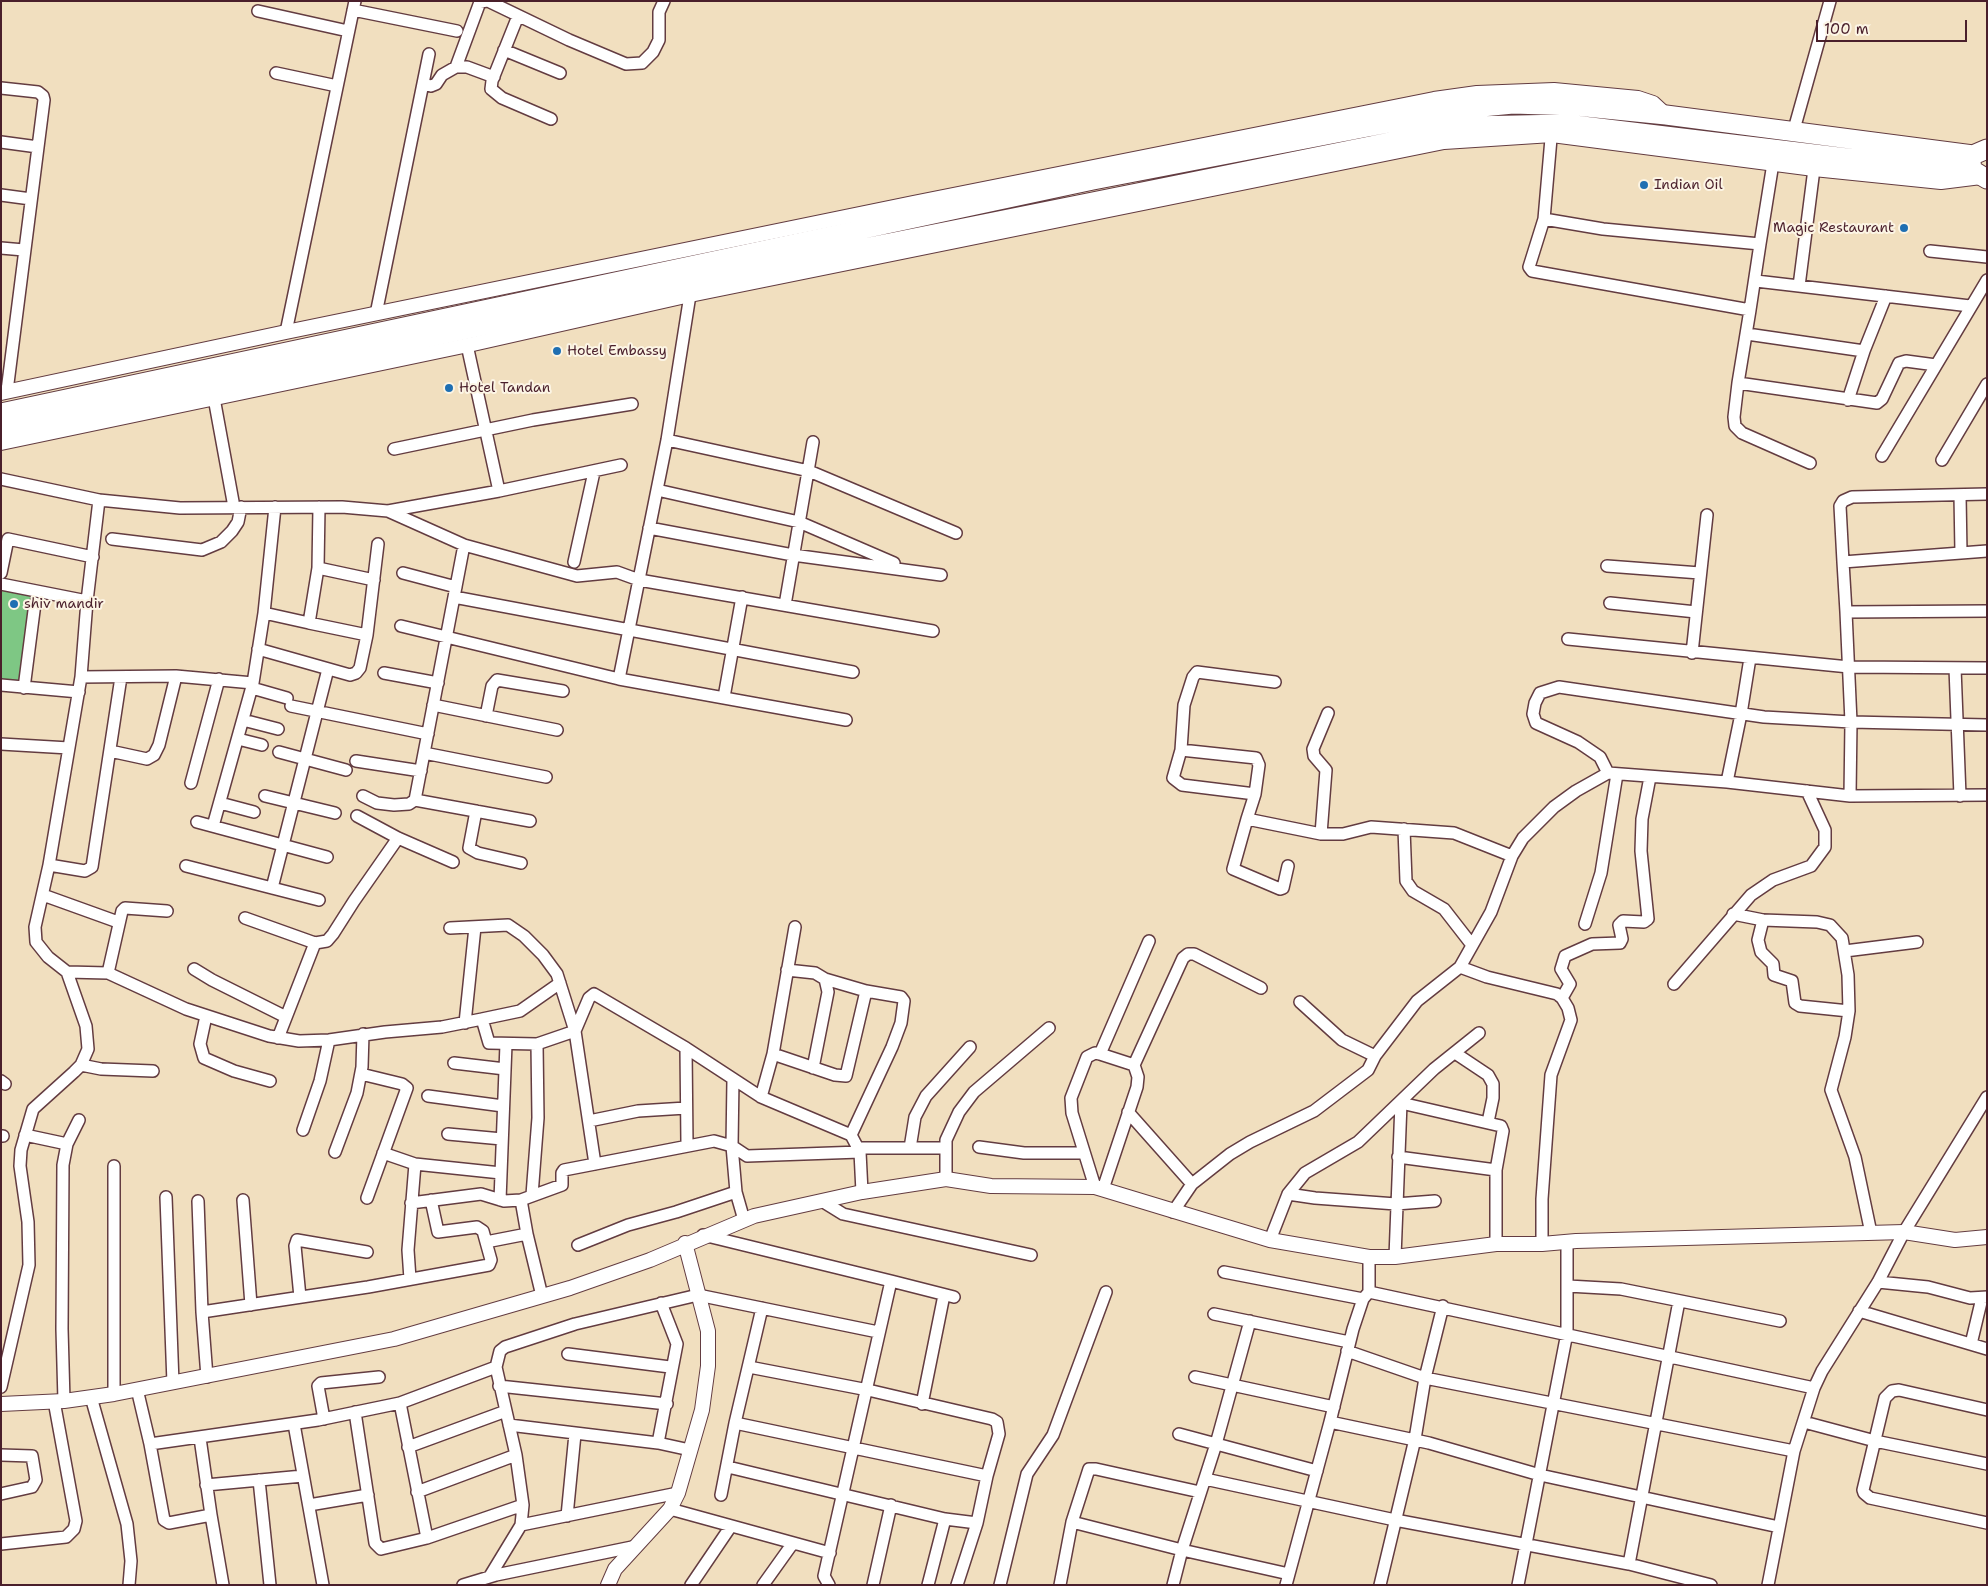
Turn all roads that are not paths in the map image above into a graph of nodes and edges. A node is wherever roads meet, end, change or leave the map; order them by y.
1 (664, 1) edge
2 (1830, 1) edge
3 (354, 6) edge
4 (258, 11) dead end
5 (518, 16) junction
6 (348, 31) junction
7 (457, 32) dead end
8 (504, 50) junction
9 (429, 54) dead end
10 (456, 67) junction
11 (276, 73) dead end
12 (560, 73) dead end
13 (494, 78) junction
14 (423, 84) junction
15 (337, 86) junction
16 (1, 88) edge
17 (1666, 115) junction
18 (552, 119) dead end
19 (1552, 129) junction
20 (1793, 133) junction
21 (1, 142) edge
22 (38, 146) junction
23 (1774, 156) junction
24 (1980, 166) edge
25 (1814, 169) junction
26 (1, 195) edge
27 (31, 199) junction
28 (1544, 219) junction
29 (1760, 244) junction
30 (1, 248) edge
31 (24, 250) junction
32 (1930, 251) dead end
33 (1987, 257) edge
34 (1987, 280) edge
35 (1756, 281) junction
36 (1800, 286) junction
37 (690, 295) junction
38 (1886, 296) junction
39 (1970, 306) junction
40 (1750, 310) junction
41 (376, 314) junction
42 (286, 332) junction
43 (1746, 334) junction
44 (467, 345) junction
45 (1864, 351) junction
46 (1936, 364) junction
47 (1738, 383) junction
48 (1987, 384) edge
49 (4, 392) edge
50 (214, 398) junction
51 (1848, 400) junction
52 (632, 404) dead end
53 (1, 413) edge
54 (1, 429) edge
55 (486, 430) junction
56 (667, 440) junction
57 (813, 442) dead end
58 (1, 443) edge
59 (394, 449) dead end
60 (1882, 456) dead end
61 (1942, 460) dead end
62 (1810, 463) dead end
63 (622, 465) dead end
64 (809, 471) junction
65 (594, 472) junction
66 (1, 479) edge
67 (657, 490) junction
68 (499, 491) junction
69 (1987, 494) edge
70 (1960, 495) junction
71 (99, 500) junction
72 (238, 507) junction
73 (275, 507) junction
74 (319, 507) junction
75 (388, 511) junction
76 (1706, 515) dead end
77 (799, 522) junction
78 (649, 528) junction
79 (956, 533) dead end
80 (4, 539) edge
81 (112, 539) dead end
82 (378, 544) dead end
83 (464, 545) junction
84 (1987, 551) edge
85 (1961, 553) junction
86 (793, 555) junction
87 (93, 557) junction
88 (574, 562) dead end
89 (1843, 562) junction
90 (1607, 566) dead end
91 (318, 568) junction
92 (907, 569) junction
93 (1, 573) edge
94 (402, 573) dead end
95 (1700, 573) junction
96 (941, 575) dead end
97 (374, 580) junction
98 (639, 580) junction
99 (1, 584) edge
100 (455, 592) junction
101 (742, 598) junction
102 (87, 601) junction
103 (35, 603) dead end
104 (1610, 603) dead end
105 (785, 605) junction
106 (1987, 611) edge
107 (1696, 612) junction
108 (1846, 612) junction
109 (264, 613) junction
110 (309, 623) junction
111 (401, 626) dead end
112 (628, 631) junction
113 (933, 631) dead end
114 (367, 635) junction
115 (447, 639) junction
116 (1568, 639) dead end
117 (732, 648) junction
118 (258, 649) junction
119 (1692, 653) junction
120 (1750, 658) junction
121 (1849, 667) junction
122 (1955, 668) junction
123 (1987, 668) edge
124 (328, 669) junction
125 (854, 672) dead end
126 (384, 673) dead end
127 (176, 676) junction
128 (81, 677) junction
129 (120, 677) junction
130 (219, 679) junction
131 (619, 680) junction
132 (1275, 682) dead end
133 (438, 683) junction
134 (1, 685) edge
135 (252, 686) junction
136 (24, 688) junction
137 (563, 691) dead end
138 (79, 692) junction
139 (724, 698) junction
140 (433, 705) junction
141 (318, 713) junction
142 (1328, 713) dead end
143 (1741, 714) junction
144 (486, 716) junction
145 (243, 720) junction
146 (846, 720) dead end
147 (1851, 722) junction
148 (1987, 725) edge
149 (1958, 726) junction
150 (278, 729) dead end
151 (557, 730) dead end
152 (428, 734) junction
153 (238, 739) junction
154 (1, 744) edge
155 (262, 745) dead end
156 (69, 748) junction
157 (1181, 750) junction
158 (110, 751) junction
159 (279, 752) dead end
160 (424, 753) junction
161 (306, 760) junction
162 (356, 761) dead end
163 (346, 770) dead end
164 (421, 770) junction
165 (1613, 774) junction
166 (546, 777) dead end
167 (1650, 777) junction
168 (1727, 782) junction
169 (191, 783) dead end
170 (1808, 791) junction
171 (1255, 794) junction
172 (1987, 794) edge
173 (265, 796) dead end
174 (363, 796) dead end
175 (1850, 796) junction
176 (1960, 796) junction
177 (415, 800) junction
178 (220, 803) junction
179 (294, 804) junction
180 (476, 811) junction
181 (254, 812) dead end
182 (335, 813) dead end
183 (357, 816) dead end
184 (1247, 819) junction
185 (530, 821) dead end
186 (197, 822) dead end
187 (213, 826) junction
188 (1404, 829) junction
189 (1321, 834) junction
190 (398, 838) junction
191 (283, 846) junction
192 (1512, 856) junction
193 (326, 857) dead end
194 (453, 862) dead end
195 (521, 863) dead end
196 (50, 865) junction
197 (186, 866) dead end
198 (1288, 866) dead end
199 (272, 888) junction
200 (43, 895) junction
201 (319, 900) dead end
202 (167, 911) dead end
203 (1733, 914) junction
204 (245, 918) dead end
205 (1763, 920) junction
206 (118, 922) junction
207 (1585, 924) dead end
208 (475, 927) junction
209 (795, 927) dead end
210 (450, 928) dead end
211 (1149, 941) dead end
212 (1917, 942) dead end
213 (315, 943) junction
214 (1472, 945) junction
215 (1845, 951) junction
216 (1460, 967) junction
217 (194, 969) dead end
218 (787, 970) junction
219 (67, 972) junction
220 (108, 973) junction
221 (825, 979) junction
222 (560, 984) junction
223 (1674, 984) dead end
224 (1261, 988) dead end
225 (866, 991) junction
226 (1562, 998) junction
227 (1300, 1002) dead end
228 (1849, 1012) junction
229 (206, 1016) junction
230 (286, 1017) junction
231 (482, 1019) junction
232 (465, 1023) junction
233 (1049, 1028) dead end
234 (576, 1031) junction
235 (1479, 1033) dead end
236 (364, 1034) junction
237 (281, 1039) junction
238 (328, 1040) junction
239 (506, 1044) junction
240 (537, 1044) junction
241 (686, 1048) junction
242 (970, 1048) dead end
243 (1455, 1053) junction
244 (773, 1054) junction
245 (1100, 1054) junction
246 (1375, 1056) junction
247 (454, 1064) dead end
248 (1134, 1065) junction
249 (77, 1068) junction
250 (813, 1068) junction
251 (505, 1069) junction
252 (153, 1071) dead end
253 (361, 1074) junction
254 (733, 1079) junction
255 (270, 1080) dead end
256 (428, 1096) dead end
257 (1987, 1097) edge
258 (760, 1098) junction
259 (1401, 1103) junction
260 (503, 1106) junction
261 (686, 1108) junction
262 (1128, 1112) junction
263 (79, 1120) dead end
264 (589, 1121) junction
265 (1488, 1122) junction
266 (303, 1130) dead end
267 (448, 1134) dead end
268 (851, 1135) junction
269 (25, 1136) junction
270 (502, 1139) junction
271 (66, 1144) junction
272 (687, 1144) junction
273 (732, 1146) junction
274 (979, 1147) dead end
275 (910, 1148) junction
276 (944, 1148) junction
277 (859, 1150) junction
278 (335, 1152) dead end
279 (383, 1153) junction
280 (1083, 1153) junction
281 (1398, 1157) junction
282 (415, 1164) junction
283 (595, 1164) junction
284 (114, 1166) dead end
285 (1496, 1170) junction
286 (501, 1173) junction
287 (946, 1179) junction
288 (1192, 1184) junction
289 (1099, 1188) junction
290 (736, 1192) junction
291 (862, 1192) junction
292 (1288, 1194) junction
293 (166, 1197) dead end
294 (526, 1197) junction
295 (367, 1198) dead end
296 (243, 1200) dead end
297 (431, 1200) junction
298 (500, 1200) junction
299 (198, 1201) dead end
300 (822, 1201) junction
301 (1434, 1201) dead end
302 (411, 1203) junction
303 (1396, 1204) junction
304 (1173, 1212) junction
305 (744, 1220) junction
306 (1904, 1232) junction
307 (1871, 1233) junction
308 (527, 1234) junction
309 (703, 1236) junction
310 (1987, 1238) edge
311 (1270, 1240) junction
312 (486, 1242) junction
313 (1567, 1242) junction
314 (685, 1243) junction
315 (578, 1244) dead end
316 (1496, 1244) junction
317 (1542, 1244) junction
318 (367, 1252) dead end
319 (1031, 1255) dead end
320 (1394, 1257) junction
321 (1368, 1258) junction
322 (1224, 1272) dead end
323 (410, 1279) junction
324 (891, 1281) junction
325 (1878, 1282) junction
326 (1568, 1286) junction
327 (1106, 1292) dead end
328 (698, 1295) junction
329 (1366, 1295) junction
330 (542, 1296) junction
331 (300, 1297) junction
332 (1984, 1298) edge
333 (1679, 1301) junction
334 (251, 1304) junction
335 (661, 1304) junction
336 (1443, 1306) junction
337 (762, 1308) junction
338 (1859, 1311) junction
339 (202, 1312) junction
340 (1214, 1314) dead end
341 (1250, 1321) junction
342 (1780, 1321) dead end
343 (878, 1332) junction
344 (1567, 1333) junction
345 (1971, 1344) junction
346 (1348, 1347) junction
347 (1987, 1349) edge
348 (568, 1354) dead end
349 (1668, 1357) junction
350 (749, 1367) junction
351 (496, 1368) junction
352 (672, 1370) junction
353 (208, 1377) junction
354 (1195, 1377) dead end
355 (379, 1378) dead end
356 (1425, 1378) junction
357 (173, 1383) junction
358 (1233, 1385) junction
359 (499, 1386) junction
360 (1, 1387) edge
361 (1814, 1388) junction
362 (137, 1389) junction
363 (868, 1390) junction
364 (114, 1394) junction
365 (91, 1397) junction
366 (59, 1401) junction
367 (400, 1403) junction
368 (1554, 1403) junction
369 (1, 1404) edge
370 (668, 1404) junction
371 (922, 1404) junction
372 (1334, 1407) junction
373 (1987, 1410) edge
374 (506, 1411) junction
375 (356, 1412) junction
376 (324, 1419) junction
377 (1330, 1422) junction
378 (1804, 1422) junction
379 (735, 1423) junction
380 (1655, 1423) junction
381 (294, 1424) junction
382 (510, 1425) junction
383 (575, 1434) junction
384 (1179, 1434) dead end
385 (200, 1438) junction
386 (1415, 1440) junction
387 (1875, 1441) junction
388 (658, 1443) junction
389 (150, 1444) junction
390 (1216, 1444) junction
391 (408, 1446) junction
392 (854, 1446) junction
393 (690, 1450) junction
394 (1794, 1451) junction
395 (1, 1454) edge
396 (516, 1455) junction
397 (1987, 1464) edge
398 (728, 1467) junction
399 (1317, 1471) junction
400 (1540, 1475) junction
401 (303, 1476) junction
402 (987, 1476) junction
403 (1205, 1479) junction
404 (258, 1480) junction
405 (206, 1485) junction
406 (417, 1492) junction
407 (1200, 1492) junction
408 (678, 1493) junction
409 (844, 1493) junction
410 (1, 1494) edge
411 (368, 1495) junction
412 (721, 1495) dead end
413 (1642, 1498) junction
414 (1309, 1500) junction
415 (309, 1505) junction
416 (523, 1505) junction
417 (892, 1505) junction
418 (670, 1509) junction
419 (211, 1515) junction
420 (567, 1516) junction
421 (945, 1519) junction
422 (1395, 1520) junction
423 (1072, 1522) junction
424 (977, 1523) junction
425 (1987, 1523) edge
426 (521, 1525) junction
427 (731, 1526) junction
428 (1779, 1527) junction
429 (427, 1538) junction
430 (794, 1543) junction
431 (1, 1544) edge
432 (1526, 1544) junction
433 (636, 1546) junction
434 (1182, 1550) junction
435 (830, 1553) junction
436 (1630, 1564) junction
437 (493, 1579) edge
438 (1287, 1580) edge
439 (1062, 1584) edge
440 (129, 1585) edge
441 (223, 1585) edge
442 (270, 1585) edge
443 (323, 1585) edge
444 (462, 1585) edge
445 (608, 1585) edge
446 (691, 1585) edge
447 (763, 1585) edge
448 (829, 1585) edge
449 (873, 1585) edge
450 (928, 1585) edge
451 (957, 1585) edge
452 (1000, 1585) edge
453 (1173, 1585) edge
454 (1380, 1585) edge
455 (1518, 1585) edge
456 (1711, 1585) edge
457 (1768, 1585) edge

1 - 5 street
2 - 20 street
3 - 6 street
3 - 7 street
4 - 6 street
5 - 8 street
5 - 10 street
6 - 15 street
8 - 12 street
8 - 13 street
9 - 14 street
10 - 13 street
10 - 14 street
11 - 15 street
13 - 18 street
14 - 41 street
15 - 42 street
16 - 22 street
17 - 20 main road
17 - 41 street
17 - 53 main road
19 - 23 main road
19 - 28 street
19 - 37 street
19 - 54 main road
20 - 24 main road
21 - 22 street
22 - 27 street
23 - 24 main road
23 - 25 street
23 - 29 street
24 - 25 street
25 - 36 street
26 - 27 street
27 - 31 street
28 - 29 street
28 - 40 street
29 - 35 street
30 - 31 street
31 - 49 street
32 - 33 street
34 - 39 street
35 - 36 street
35 - 40 street
36 - 38 street
37 - 44 street
37 - 56 street
38 - 39 street
38 - 45 street
39 - 46 street
40 - 43 street
41 - 42 street
42 - 49 street
43 - 45 street
43 - 47 street
44 - 50 street
44 - 55 street
45 - 51 street
46 - 51 street
46 - 60 street
47 - 51 street
47 - 62 street
48 - 61 street
50 - 58 street
50 - 72 street
52 - 55 street
55 - 59 street
55 - 68 street
56 - 64 street
56 - 67 street
57 - 64 street
63 - 65 street
64 - 77 street
64 - 79 street
65 - 68 street
65 - 88 street
66 - 71 street
67 - 77 street
67 - 78 street
68 - 75 street
69 - 70 street
70 - 85 street
70 - 89 street
71 - 72 street
71 - 87 street
72 - 73 street
72 - 81 street
73 - 74 street
73 - 109 street
74 - 75 street
74 - 91 street
75 - 83 street
76 - 95 street
77 - 86 street
77 - 92 street
78 - 86 street
78 - 98 street
80 - 87 street
80 - 93 street
82 - 97 street
83 - 98 street
83 - 100 street
84 - 85 street
85 - 89 street
86 - 92 street
86 - 105 street
87 - 102 street
89 - 108 street
90 - 95 street
91 - 97 street
91 - 110 street
92 - 96 street
94 - 100 street
95 - 107 street
97 - 114 street
98 - 101 street
98 - 112 street
99 - 102 street
100 - 112 street
100 - 115 street
101 - 105 street
101 - 117 street
102 - 128 street
103 - 136 street
104 - 107 street
105 - 113 street
106 - 108 street
107 - 119 street
108 - 121 street
109 - 110 street
109 - 118 street
110 - 114 street
111 - 115 street
112 - 117 street
112 - 131 street
114 - 124 street
115 - 131 street
115 - 133 street
116 - 119 street
117 - 125 street
117 - 139 street
118 - 124 street
118 - 135 street
119 - 120 street
120 - 121 street
120 - 143 street
121 - 122 street
121 - 147 street
122 - 123 street
122 - 149 street
124 - 141 street
126 - 133 street
127 - 129 street
127 - 130 street
127 - 158 street
128 - 129 street
128 - 138 street
129 - 158 street
130 - 135 street
130 - 169 street
131 - 139 street
132 - 157 street
133 - 140 street
134 - 136 street
135 - 141 street
135 - 145 street
136 - 138 street
137 - 144 street
138 - 156 street
139 - 146 street
140 - 144 street
140 - 152 street
141 - 152 street
141 - 161 street
142 - 189 street
143 - 147 street
143 - 165 street
143 - 168 street
144 - 151 street
145 - 150 street
145 - 153 street
147 - 149 street
147 - 175 street
148 - 149 street
149 - 176 street
152 - 160 street
153 - 155 street
153 - 178 street
154 - 156 street
156 - 196 street
157 - 171 street
157 - 171 street
158 - 196 street
159 - 161 street
160 - 164 street
160 - 166 street
161 - 163 street
161 - 179 street
162 - 164 street
164 - 177 street
165 - 167 street
165 - 192 street
165 - 207 street
167 - 168 street
167 - 226 street
168 - 170 street
170 - 175 street
170 - 203 street
171 - 184 street
172 - 176 street
173 - 179 street
174 - 177 street
175 - 176 street
177 - 180 street
178 - 181 street
178 - 187 street
179 - 182 street
179 - 191 street
180 - 185 street
180 - 195 street
183 - 190 street
184 - 189 street
184 - 198 street
186 - 187 street
187 - 191 street
188 - 189 street
188 - 192 street
188 - 214 street
190 - 194 street
190 - 213 street
191 - 193 street
191 - 199 street
192 - 214 street
196 - 200 street
197 - 199 street
199 - 201 street
200 - 206 street
200 - 219 street
202 - 206 street
203 - 205 street
203 - 223 street
204 - 213 street
205 - 215 street
205 - 228 street
206 - 220 street
208 - 210 street
208 - 222 street
208 - 232 street
209 - 218 street
211 - 245 street
212 - 215 street
213 - 230 street
214 - 216 street
215 - 228 street
216 - 226 street
216 - 246 street
217 - 230 street
218 - 221 street
218 - 244 street
219 - 220 street
219 - 249 street
220 - 229 street
221 - 225 street
221 - 250 street
222 - 231 street
222 - 234 street
224 - 248 street
225 - 250 street
225 - 268 street
226 - 317 street
227 - 246 street
228 - 307 street
229 - 237 street
229 - 255 street
230 - 237 street
231 - 232 street
231 - 239 street
232 - 236 street
233 - 276 street
234 - 240 street
234 - 241 street
234 - 264 street
235 - 243 street
236 - 238 street
236 - 253 street
237 - 238 street
238 - 266 street
239 - 240 street
239 - 251 street
240 - 294 street
241 - 254 street
241 - 261 street
242 - 275 street
243 - 259 street
243 - 265 street
244 - 250 street
244 - 258 street
245 - 248 street
245 - 280 street
246 - 288 street
247 - 251 street
248 - 262 street
249 - 252 street
249 - 269 street
251 - 260 street
253 - 278 street
253 - 279 street
254 - 258 street
254 - 273 street
256 - 260 street
257 - 306 street
258 - 268 street
259 - 265 street
259 - 281 street
259 - 292 street
260 - 270 street
261 - 264 street
261 - 272 street
262 - 288 street
262 - 289 street
263 - 271 street
264 - 283 street
265 - 285 street
267 - 270 street
268 - 277 street
269 - 271 street
269 - 360 street
270 - 286 street
271 - 366 street
272 - 273 street
272 - 283 street
273 - 277 street
273 - 290 street
274 - 280 street
275 - 276 street
275 - 277 street
276 - 287 street
277 - 291 street
279 - 282 street
279 - 295 street
280 - 289 street
281 - 285 street
281 - 303 street
282 - 286 street
282 - 302 street
283 - 294 street
284 - 364 street
285 - 316 street
286 - 298 street
287 - 289 street
287 - 291 street
288 - 304 street
289 - 304 street
290 - 305 street
290 - 315 street
291 - 300 street
292 - 303 street
292 - 311 street
293 - 357 street
294 - 298 street
294 - 308 street
296 - 334 street
297 - 298 street
297 - 302 street
297 - 312 street
299 - 339 street
300 - 305 street
300 - 319 street
301 - 303 street
302 - 323 street
303 - 320 street
304 - 311 street
305 - 309 street
306 - 307 street
306 - 310 street
306 - 325 street
307 - 313 street
308 - 312 street
308 - 330 street
309 - 314 street
309 - 324 street
311 - 321 street
312 - 323 street
313 - 317 street
313 - 326 street
314 - 328 street
314 - 330 street
316 - 317 street
316 - 320 street
318 - 331 street
320 - 321 street
321 - 329 street
322 - 329 street
323 - 331 street
324 - 343 street
324 - 371 street
325 - 332 street
325 - 338 street
326 - 333 street
326 - 344 street
327 - 452 street
328 - 335 street
328 - 337 street
328 - 393 street
329 - 336 street
329 - 346 street
330 - 353 street
331 - 334 street
332 - 345 street
333 - 342 street
333 - 349 street
334 - 339 street
335 - 351 street
335 - 352 street
336 - 344 street
336 - 356 street
337 - 343 street
337 - 350 street
338 - 345 street
338 - 361 street
339 - 353 street
340 - 341 street
341 - 346 street
341 - 358 street
343 - 363 street
344 - 349 street
344 - 368 street
345 - 347 street
346 - 356 street
346 - 372 street
348 - 352 street
349 - 361 street
349 - 380 street
350 - 363 street
350 - 379 street
351 - 359 street
351 - 367 street
352 - 370 street
353 - 357 street
354 - 358 street
355 - 376 street
356 - 368 street
356 - 386 street
357 - 362 street
358 - 372 street
358 - 390 street
359 - 370 street
359 - 374 street
361 - 378 street
362 - 364 street
362 - 389 street
363 - 371 street
363 - 392 street
364 - 365 street
365 - 366 street
365 - 440 street
366 - 369 street
366 - 431 street
367 - 375 street
367 - 391 street
368 - 380 street
368 - 400 street
370 - 388 street
371 - 402 street
372 - 377 street
373 - 387 street
374 - 382 street
374 - 391 street
375 - 376 street
375 - 411 street
376 - 381 street
377 - 386 street
377 - 399 street
378 - 387 street
378 - 394 street
379 - 392 street
379 - 398 street
380 - 394 street
380 - 413 street
381 - 385 street
381 - 401 street
382 - 383 street
382 - 396 street
383 - 388 street
383 - 420 street
384 - 390 street
385 - 389 street
385 - 405 street
386 - 400 street
386 - 422 street
387 - 397 street
387 - 425 street
388 - 393 street
389 - 419 street
390 - 399 street
390 - 403 street
391 - 406 street
392 - 402 street
392 - 409 street
393 - 408 street
394 - 428 street
395 - 410 street
396 - 406 street
396 - 416 street
398 - 409 street
398 - 412 street
399 - 414 street
400 - 413 street
400 - 432 street
401 - 404 street
401 - 415 street
402 - 424 street
403 - 407 street
403 - 414 street
404 - 405 street
404 - 442 street
405 - 419 street
406 - 429 street
407 - 423 street
407 - 434 street
408 - 418 street
408 - 420 street
409 - 417 street
409 - 435 street
411 - 415 street
411 - 429 street
413 - 428 street
413 - 436 street
414 - 422 street
414 - 438 street
415 - 443 street
416 - 426 street
416 - 429 street
417 - 421 street
417 - 449 street
418 - 427 street
418 - 433 street
419 - 441 street
420 - 426 street
421 - 424 street
421 - 450 street
422 - 432 street
422 - 454 street
423 - 434 street
423 - 439 street
424 - 451 street
426 - 437 street
427 - 430 street
427 - 446 street
428 - 457 street
430 - 435 street
430 - 447 street
432 - 436 street
432 - 455 street
433 - 437 street
433 - 445 street
434 - 438 street
434 - 453 street
435 - 448 street
436 - 456 street
437 - 444 street

